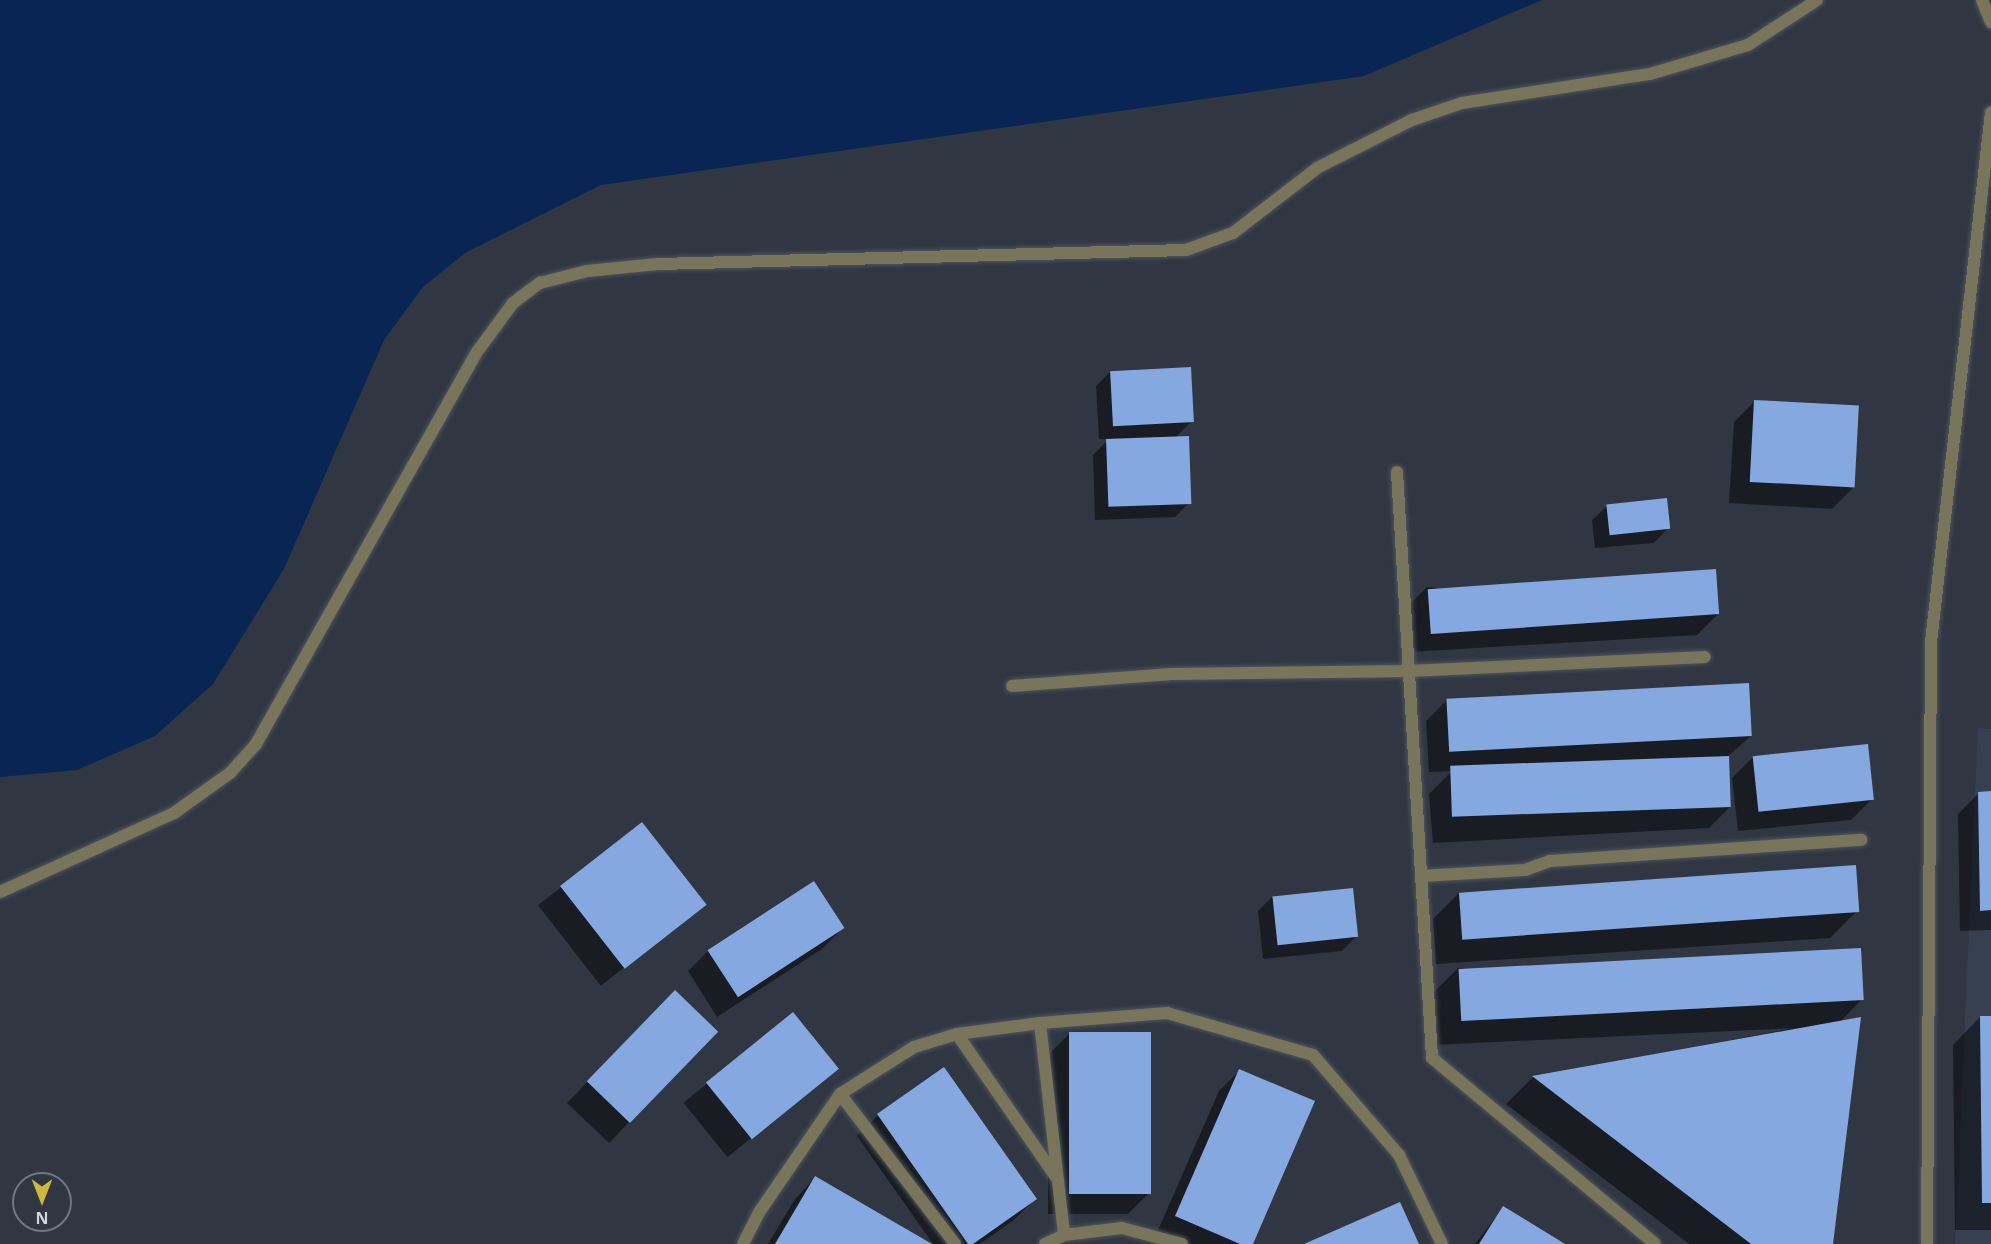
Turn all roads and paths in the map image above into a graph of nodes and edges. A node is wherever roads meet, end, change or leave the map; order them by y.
1 (1817, 0) edge
2 (1982, 0) edge
3 (1991, 22) edge
4 (1991, 112) edge
5 (1397, 472) dead end
6 (1705, 657) dead end
7 (1409, 670) junction
8 (1012, 686) dead end
9 (1861, 840) dead end
10 (1421, 876) junction
11 (0, 892) edge
12 (1040, 1023) junction
13 (957, 1034) junction
14 (840, 1094) junction
15 (1060, 1184) junction
16 (1064, 1235) junction
17 (743, 1244) edge
18 (955, 1244) edge
19 (1045, 1244) edge
20 (1182, 1244) edge
21 (1442, 1244) edge
22 (1655, 1244) edge
23 (1927, 1244) edge

1 - 11 street
2 - 3 street
4 - 23 street
5 - 7 street
6 - 7 street
7 - 8 street
7 - 10 street
9 - 10 street
10 - 22 street
12 - 13 street
12 - 15 street
12 - 21 street
13 - 14 street
13 - 15 street
14 - 17 street
14 - 18 street
15 - 16 street
16 - 19 street
16 - 20 street

